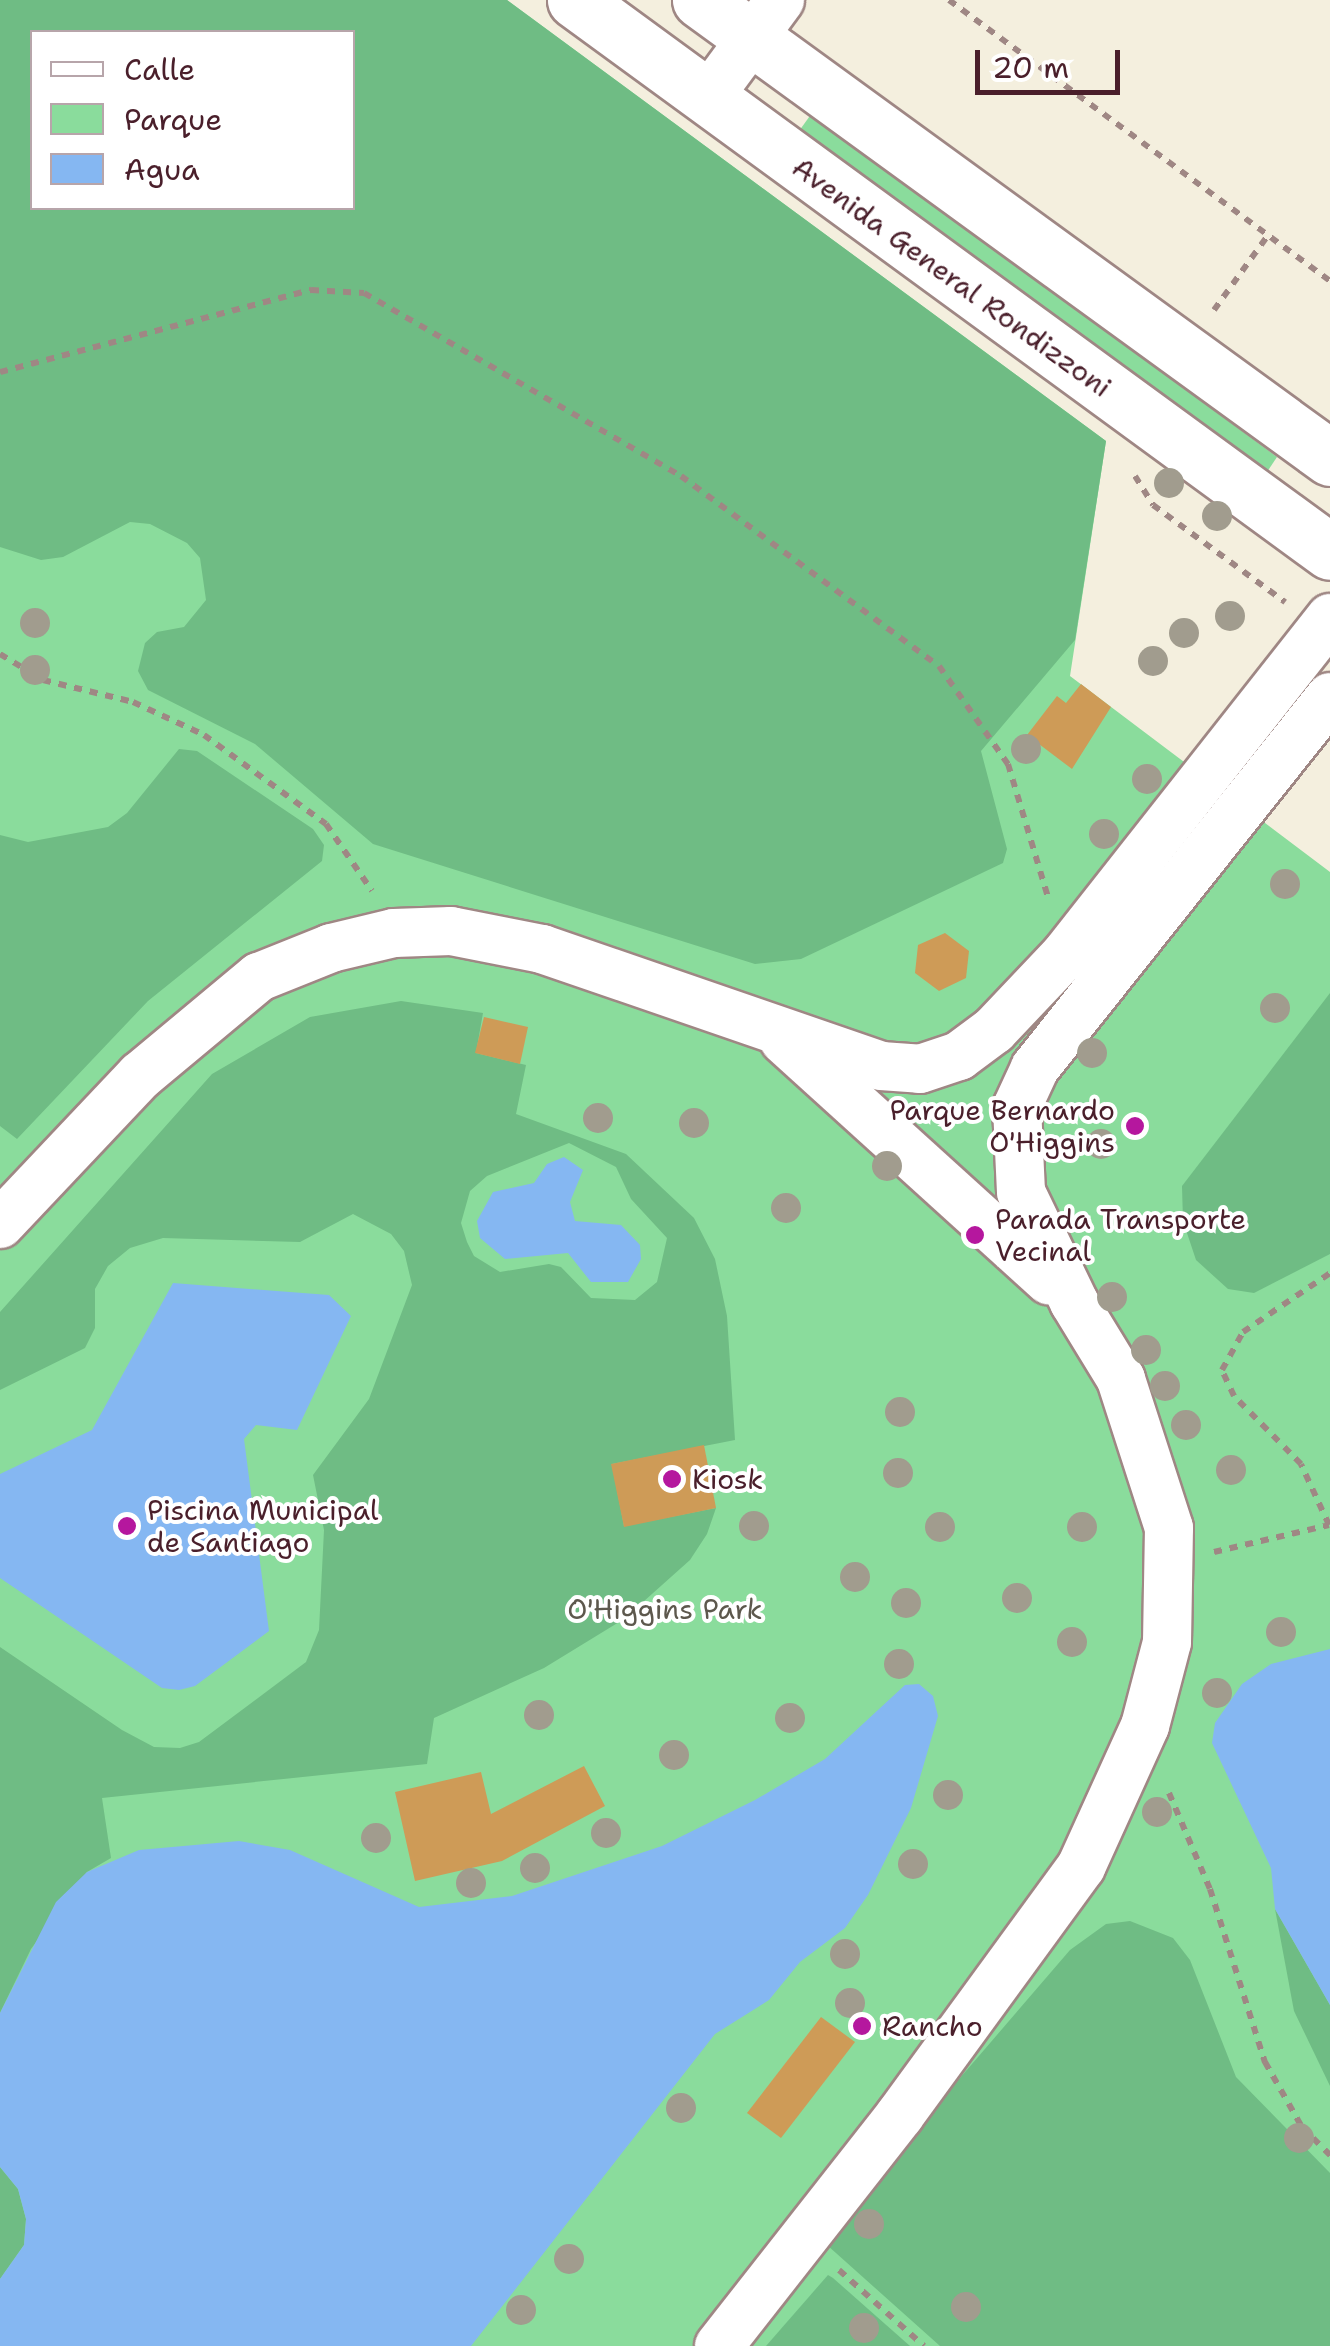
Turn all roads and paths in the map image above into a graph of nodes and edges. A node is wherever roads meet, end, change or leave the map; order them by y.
1 (575, 0) edge
2 (700, 0) edge
3 (949, 0) edge
4 (765, 19) edge
5 (707, 99) junction
6 (1268, 235) junction
7 (1330, 281) edge
8 (1201, 328) dead end
9 (0, 372) edge
10 (1330, 458) edge
11 (1330, 552) edge
12 (1330, 618) edge
13 (0, 654) edge
14 (1330, 697) edge
15 (394, 933) junction
16 (1065, 955) junction
17 (768, 1025) junction
18 (0, 1224) edge
19 (1330, 1273) edge
20 (1074, 1302) junction
21 (1330, 1525) edge
22 (1172, 1562) junction
23 (1146, 1726) junction
24 (1330, 2155) edge
25 (802, 2237) junction
26 (719, 2346) edge
27 (924, 2346) edge

1 - 5 main road, Avenida General Rondizzoni
2 - 4 main road
3 - 6 path
4 - 5 street
4 - 10 main road
5 - 11 main road, Avenida General Rondizzoni
6 - 7 path
6 - 8 path
9 - 16 path
12 - 16 street
13 - 15 path
14 - 20 street
15 - 17 street
15 - 18 street
16 - 17 street
17 - 20 street
19 - 21 path
20 - 22 street
21 - 22 path
22 - 23 street
23 - 24 path
23 - 25 street
25 - 26 street
25 - 27 path

